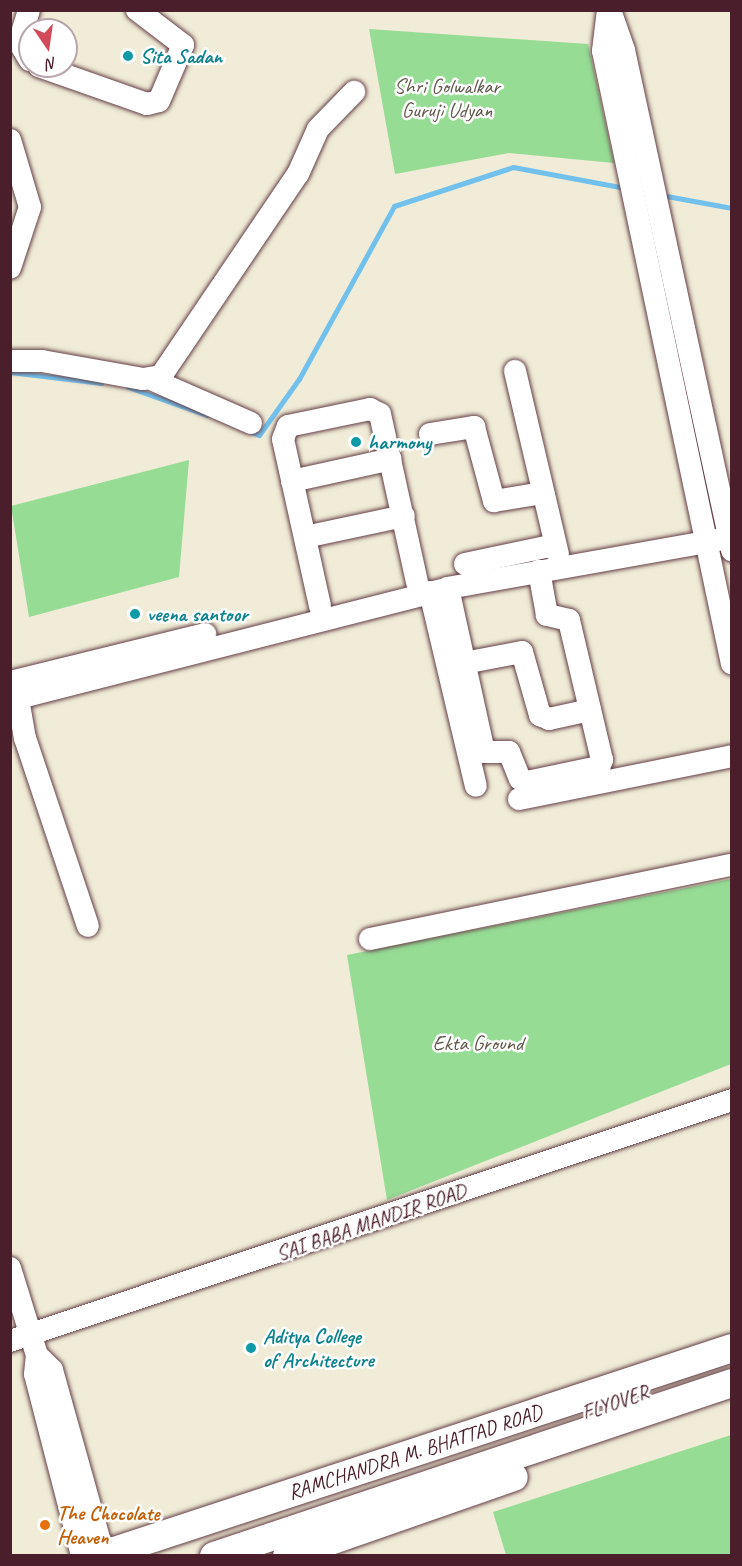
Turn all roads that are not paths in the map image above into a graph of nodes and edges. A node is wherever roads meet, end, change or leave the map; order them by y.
1 (137, 10) edge
2 (609, 10) edge
3 (73, 78) edge
4 (354, 92) dead end
5 (10, 140) edge
6 (654, 232) junction
7 (10, 268) edge
8 (10, 361) edge
9 (515, 370) dead end
10 (153, 380) junction
11 (251, 423) dead end
12 (430, 434) dead end
13 (392, 459) junction
14 (292, 481) junction
15 (543, 493) junction
16 (404, 516) junction
17 (705, 535) junction
18 (305, 537) junction
19 (729, 537) edge
20 (556, 550) junction
21 (539, 571) junction
22 (432, 588) junction
23 (320, 606) junction
24 (464, 663) junction
25 (732, 664) edge
26 (13, 694) edge
27 (590, 710) junction
28 (732, 756) edge
29 (476, 786) dead end
30 (519, 799) dead end
31 (732, 865) edge
32 (88, 926) dead end
33 (370, 939) dead end
34 (732, 1100) edge
35 (10, 1268) edge
36 (26, 1344) edge
37 (732, 1348) edge
38 (732, 1362) edge
39 (732, 1383) edge
40 (732, 1401) edge
41 (97, 1555) edge
42 (156, 1556) edge
43 (214, 1556) edge
44 (287, 1556) edge

1 - 3 street
2 - 6 street
4 - 10 street
5 - 7 street
6 - 17 street
6 - 19 street
8 - 10 street
9 - 15 street
10 - 11 street
12 - 15 street
13 - 14 street
13 - 14 street
13 - 16 street
14 - 18 street
15 - 20 street
16 - 18 street
16 - 22 street
17 - 19 street
17 - 20 street
17 - 21 street
17 - 25 street
18 - 23 street
20 - 22 street
21 - 22 street
21 - 27 street
22 - 23 street
22 - 24 street
22 - 26 street
22 - 29 street
23 - 26 street
24 - 27 street
24 - 27 street
26 - 32 street
28 - 30 street
31 - 33 street
34 - 36 street, SAI BABA MANDIR ROAD
35 - 36 street
36 - 41 street
37 - 41 main road, RAMCHANDRA M. BHATTAD ROAD
38 - 42 main road, FLYOVER
39 - 43 main road, FLYOVER
40 - 44 main road

